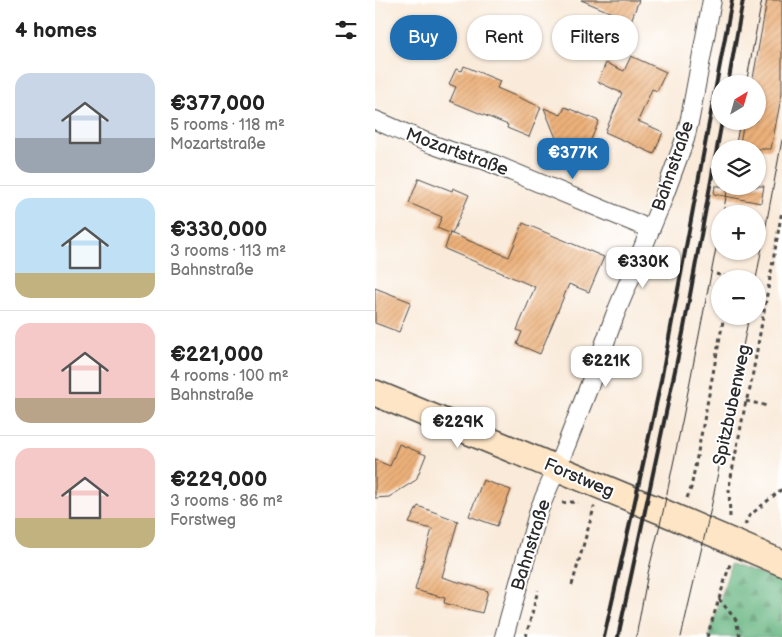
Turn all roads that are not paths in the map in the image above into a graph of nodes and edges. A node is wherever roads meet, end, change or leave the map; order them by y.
1 (712, 0) edge
2 (375, 120) edge
3 (650, 229) junction
4 (375, 393) edge
5 (557, 468) junction
6 (782, 563) edge
7 (504, 637) edge

1 - 3 street, Bahnstraße
2 - 3 street, Mozartstraße
3 - 5 street, Bahnstraße
4 - 5 main road, Forstweg
5 - 6 main road, Forstweg
5 - 7 street, Bahnstraße

